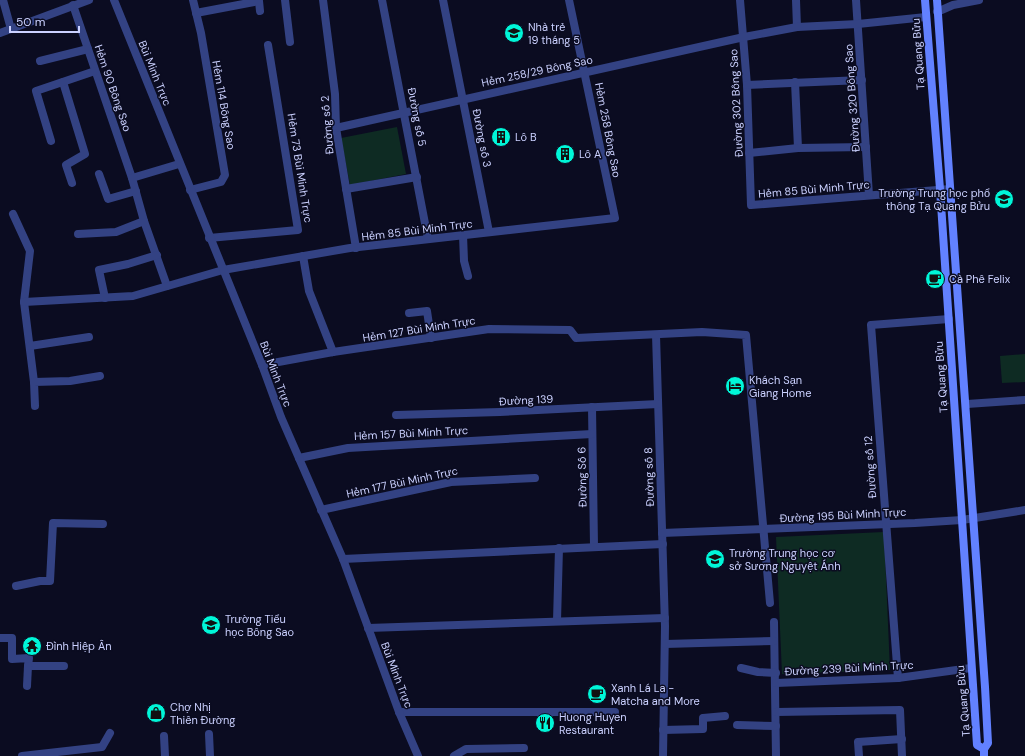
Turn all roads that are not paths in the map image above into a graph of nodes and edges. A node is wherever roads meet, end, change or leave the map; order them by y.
1 (3, 0) edge
2 (89, 0) edge
3 (114, 0) edge
4 (193, 0) edge
5 (285, 0) edge
6 (323, 0) edge
7 (382, 0) edge
8 (443, 0) edge
9 (569, 0) edge
10 (740, 0) edge
11 (796, 0) edge
12 (856, 0) edge
13 (925, 0) edge
14 (937, 0) edge
15 (979, 0) edge
16 (73, 5) junction
17 (260, 11) dead end
18 (937, 12) junction
19 (196, 13) junction
20 (926, 17) junction
21 (858, 24) junction
22 (797, 27) junction
23 (11, 29) junction
24 (0, 33) edge
25 (744, 37) junction
26 (290, 42) dead end
27 (268, 45) dead end
28 (88, 49) junction
29 (40, 61) dead end
30 (95, 71) junction
31 (586, 73) junction
32 (862, 80) junction
33 (63, 82) junction
34 (795, 82) junction
35 (747, 85) junction
36 (463, 98) junction
37 (405, 112) junction
38 (336, 128) junction
39 (51, 141) dead end
40 (866, 147) junction
41 (798, 148) junction
42 (749, 153) junction
43 (179, 164) junction
44 (99, 174) dead end
45 (417, 177) junction
46 (132, 178) junction
47 (72, 183) dead end
48 (346, 189) junction
49 (940, 189) junction
50 (950, 189) junction
51 (190, 190) junction
52 (136, 191) junction
53 (869, 195) junction
54 (751, 206) joint
55 (13, 214) dead end
56 (615, 218) joint
57 (144, 221) junction
58 (489, 232) junction
59 (78, 234) dead end
60 (463, 236) junction
61 (209, 238) junction
62 (428, 239) junction
63 (356, 248) junction
64 (157, 255) junction
65 (303, 256) junction
66 (223, 270) junction
67 (468, 276) dead end
68 (167, 286) junction
69 (105, 298) junction
70 (24, 302) junction
71 (409, 312) dead end
72 (949, 318) junction
73 (656, 335) junction
74 (89, 337) dead end
75 (431, 338) junction
76 (30, 346) junction
77 (333, 352) junction
78 (262, 365) junction
79 (100, 376) dead end
80 (34, 382) junction
81 (1025, 400) edge
82 (658, 404) junction
83 (966, 404) junction
84 (36, 406) dead end
85 (592, 407) junction
86 (396, 415) dead end
87 (592, 434) junction
88 (298, 458) junction
89 (535, 478) dead end
90 (321, 510) junction
91 (1025, 510) edge
92 (972, 518) junction
93 (962, 520) junction
94 (103, 524) dead end
95 (886, 524) junction
96 (764, 529) junction
97 (662, 533) junction
98 (662, 544) junction
99 (594, 546) junction
100 (559, 548) junction
101 (343, 559) junction
102 (16, 586) dead end
103 (770, 603) dead end
104 (665, 618) junction
105 (557, 621) junction
106 (774, 622) dead end
107 (368, 628) junction
108 (0, 638) edge
109 (774, 641) junction
110 (665, 644) junction
111 (28, 666) junction
112 (64, 666) dead end
113 (741, 668) dead end
114 (971, 668) junction
115 (776, 673) junction
116 (898, 678) junction
117 (776, 683) junction
118 (27, 686) dead end
119 (399, 712) junction
120 (615, 712) dead end
121 (776, 712) junction
122 (725, 716) dead end
123 (737, 725) dead end
124 (776, 726) junction
125 (663, 730) junction
126 (110, 734) dead end
127 (209, 734) dead end
128 (164, 736) dead end
129 (902, 740) junction
130 (524, 748) dead end
131 (82, 752) edge
132 (984, 753) edge
133 (22, 756) edge
134 (165, 756) edge
135 (210, 756) edge
136 (418, 756) edge
137 (454, 756) edge
138 (663, 756) edge
139 (776, 756) edge
140 (858, 756) edge
141 (902, 756) edge

1 - 23 street
2 - 16 street
3 - 43 street, Bùi Minh Trực
4 - 19 street, Hẻm 114 Bông Sao
5 - 26 street
6 - 38 street, Đường số 2
7 - 37 street, Đường số 5
8 - 36 street, Đường số 3
9 - 31 street, Hẻm 258 Bông Sao
10 - 25 street, Đường 302 Bông Sao
11 - 22 street
12 - 21 street, Đường 320 Bông Sao
13 - 20 main road, Tạ Quang Bửu
14 - 18 main road, Tạ Quang Bửu
15 - 18 street
16 - 23 street
16 - 28 street, Hẻm 90 Bông Sao
17 - 19 street
18 - 20 main road
18 - 50 main road, Tạ Quang Bửu
19 - 51 street, Hẻm 114 Bông Sao
20 - 21 street, Hẻm 258/29 Bông Sao
20 - 49 main road, Tạ Quang Bửu
21 - 22 street, Hẻm 258/29 Bông Sao
21 - 32 street, Đường 320 Bông Sao
22 - 25 street, Hẻm 258/29 Bông Sao
23 - 24 street
25 - 31 street, Hẻm 258/29 Bông Sao
25 - 35 street, Đường 302 Bông Sao
27 - 61 street, Hẻm 73 Bùi Minh Trực
28 - 29 street
28 - 30 street, Hẻm 90 Bông Sao
30 - 33 street
30 - 46 street, Hẻm 90 Bông Sao
31 - 36 street, Hẻm 258/29 Bông Sao
31 - 56 street, Hẻm 258 Bông Sao
32 - 34 street
32 - 40 street, Đường 320 Bông Sao
33 - 39 street
33 - 47 street
34 - 35 street
34 - 41 street
35 - 42 street, Đường 302 Bông Sao
36 - 37 street, Hẻm 258/29 Bông Sao
36 - 58 street, Đường số 3
37 - 38 street, Hẻm 258/29 Bông Sao
37 - 45 street, Đường số 5
38 - 48 street, Đường số 2
40 - 41 street
40 - 53 street, Đường 320 Bông Sao
41 - 42 street
42 - 54 street, Đường 302 Bông Sao
43 - 46 street
43 - 51 street, Bùi Minh Trực
44 - 52 street
45 - 48 street
45 - 62 street, Đường số 5
46 - 52 street, Hẻm 90 Bông Sao
48 - 63 street, Đường số 2
49 - 50 street, Hẻm 85 Bùi Minh Trực
49 - 53 street, Hẻm 85 Bùi Minh Trực
49 - 72 main road, Tạ Quang Bửu
50 - 83 main road, Tạ Quang Bửu
51 - 61 street, Bùi Minh Trực
52 - 57 street, Hẻm 90 Bông Sao
53 - 54 street, Hẻm 85 Bùi Minh Trực
55 - 70 street
56 - 58 street, Hẻm 85 Bùi Minh Trực
57 - 59 street
57 - 64 street, Hẻm 90 Bông Sao
58 - 60 street, Hẻm 85 Bùi Minh Trực
60 - 62 street, Hẻm 85 Bùi Minh Trực
60 - 67 street
61 - 66 street, Bùi Minh Trực
62 - 63 street, Hẻm 85 Bùi Minh Trực
63 - 65 street, Hẻm 85 Bùi Minh Trực
64 - 68 street, Hẻm 90 Bông Sao
64 - 69 street
65 - 66 street, Hẻm 85 Bùi Minh Trực
65 - 77 street
66 - 68 street, Hẻm 85 Bùi Minh Trực
66 - 78 street, Bùi Minh Trực
68 - 69 street, Hẻm 85 Bùi Minh Trực
69 - 70 street, Hẻm 85 Bùi Minh Trực
70 - 76 street
71 - 75 street
72 - 93 main road, Tạ Quang Bửu
72 - 95 street, Đường số 12
73 - 75 street, Hẻm 127 Bùi Minh Trực
73 - 82 street, Đường số 8
73 - 96 street
74 - 76 street
75 - 77 street, Hẻm 127 Bùi Minh Trực
76 - 80 street
77 - 78 street, Hẻm 127 Bùi Minh Trực
78 - 88 street, Bùi Minh Trực
79 - 80 street
80 - 84 street
81 - 83 street
82 - 85 street, Đường 139
82 - 97 street, Đường số 8
83 - 92 main road, Tạ Quang Bửu
85 - 86 street, Đường 139
85 - 87 street, Đường Số 6
87 - 88 street, Hẻm 157 Bùi Minh Trực
87 - 99 street, Đường Số 6
88 - 90 street, Bùi Minh Trực
89 - 90 street, Hẻm 177 Bùi Minh Trực
90 - 101 street, Bùi Minh Trực
91 - 92 street, Đường 195 Bùi Minh Trực
92 - 93 street, Đường 195 Bùi Minh Trực
92 - 132 main road, Tạ Quang Bửu
93 - 95 street, Đường 195 Bùi Minh Trực
93 - 114 main road, Tạ Quang Bửu
94 - 102 street
95 - 96 street, Đường 195 Bùi Minh Trực
95 - 116 street, Đường số 12
96 - 97 street, Đường 195 Bùi Minh Trực
96 - 103 street
97 - 98 street, Đường số 8
98 - 99 street
98 - 104 street, Đường số 8
99 - 100 street
100 - 101 street
100 - 105 street
101 - 107 street, Bùi Minh Trực
104 - 105 street
104 - 110 street, Đường số 8
105 - 107 street
106 - 109 street
107 - 119 street, Bùi Minh Trực
108 - 111 street
109 - 110 street
109 - 115 street
110 - 125 street, Đường số 8
111 - 112 street
111 - 118 street
113 - 115 street
114 - 116 street, Đường 239 Bùi Minh Trực
114 - 132 main road, Tạ Quang Bửu
115 - 117 street
116 - 117 street, Đường 239 Bùi Minh Trực
117 - 121 street
119 - 120 street
119 - 136 street, Bùi Minh Trực
121 - 124 street
121 - 129 street
122 - 125 street
123 - 124 street
124 - 139 street
125 - 138 street, Đường số 8
126 - 131 street
127 - 135 street
128 - 134 street
129 - 140 street
129 - 141 street
130 - 137 street
131 - 133 street

